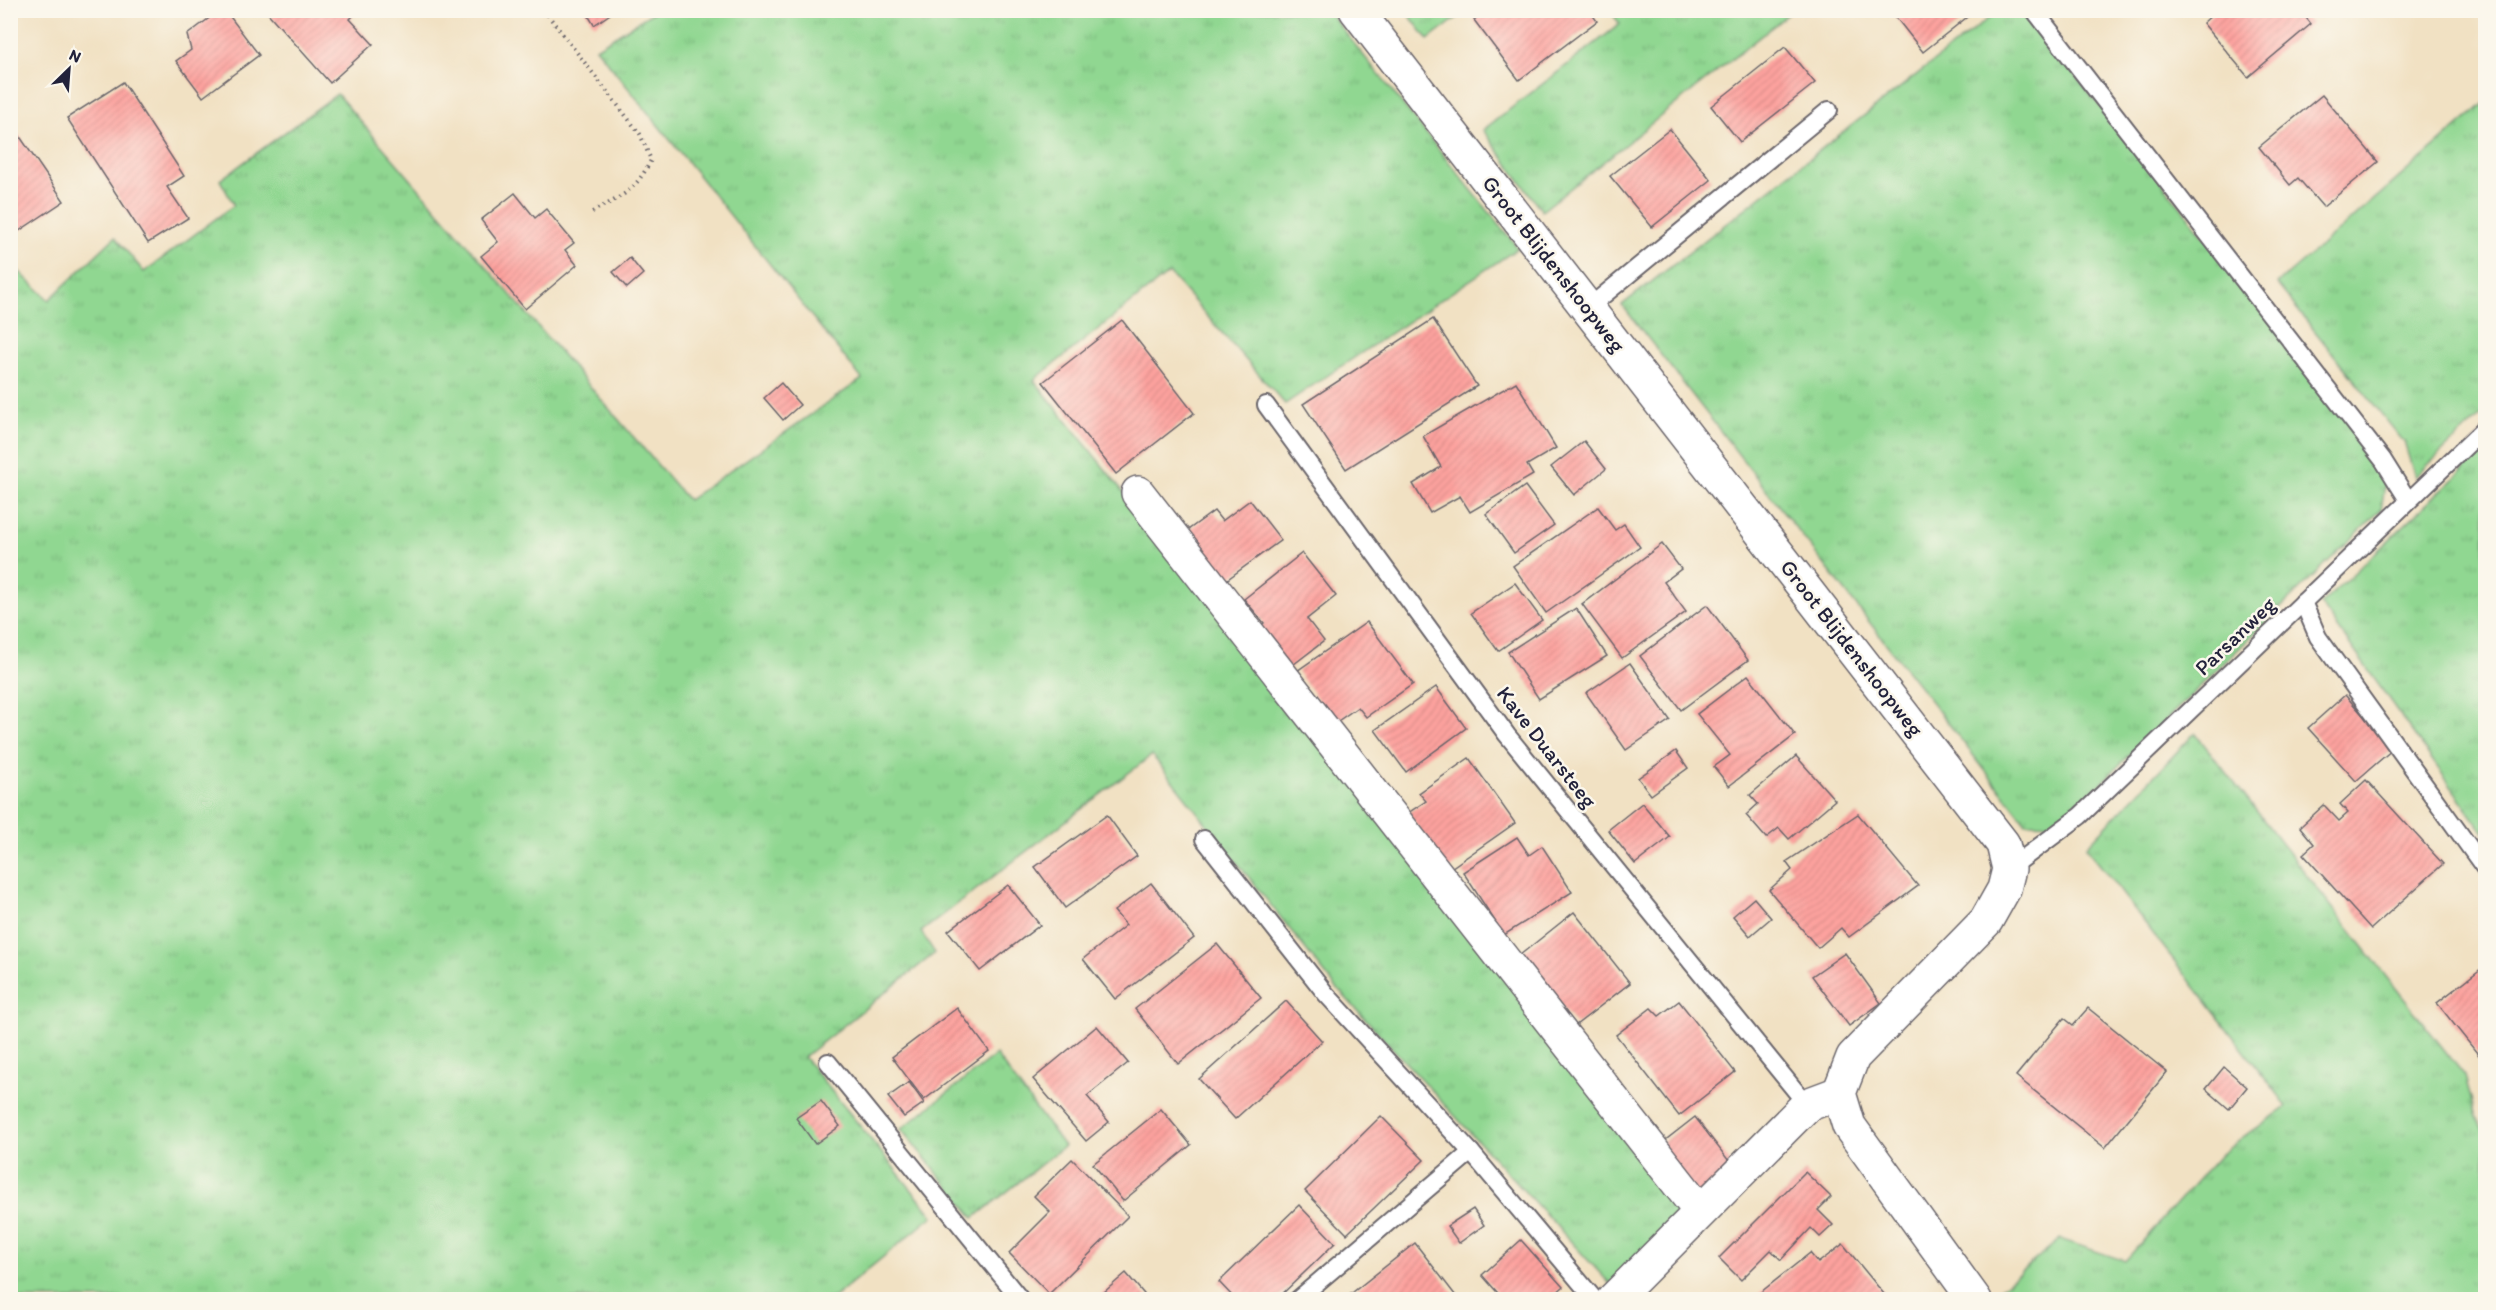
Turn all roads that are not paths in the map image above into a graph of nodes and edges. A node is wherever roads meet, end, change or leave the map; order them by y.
1 (1356, 10) edge
2 (2034, 10) edge
3 (1829, 110) dead end
4 (1588, 308) junction
5 (1266, 405) dead end
6 (2486, 427) edge
7 (1138, 493) dead end
8 (2408, 500) junction
9 (2303, 602) junction
10 (1204, 839) dead end
11 (2009, 869) junction
12 (2486, 870) edge
13 (828, 1062) dead end
14 (1839, 1093) junction
15 (1807, 1106) junction
16 (1471, 1152) junction
17 (1700, 1211) junction
18 (1022, 1299) edge
19 (1297, 1299) edge
20 (1595, 1299) edge
21 (1613, 1299) edge
22 (1975, 1299) edge

1 - 4 street, Groot Blijdenshoopweg
2 - 8 lane
3 - 4 lane
4 - 11 street, Groot Blijdenshoopweg
5 - 15 lane, Kave Duarsteeg
6 - 8 lane, Parsanweg
7 - 17 street
8 - 9 lane, Parsanweg
9 - 11 lane, Parsanweg
9 - 12 lane
10 - 16 lane
11 - 14 street
13 - 18 lane
14 - 15 street
14 - 22 street
15 - 17 street
16 - 19 lane
16 - 20 lane
17 - 21 street

